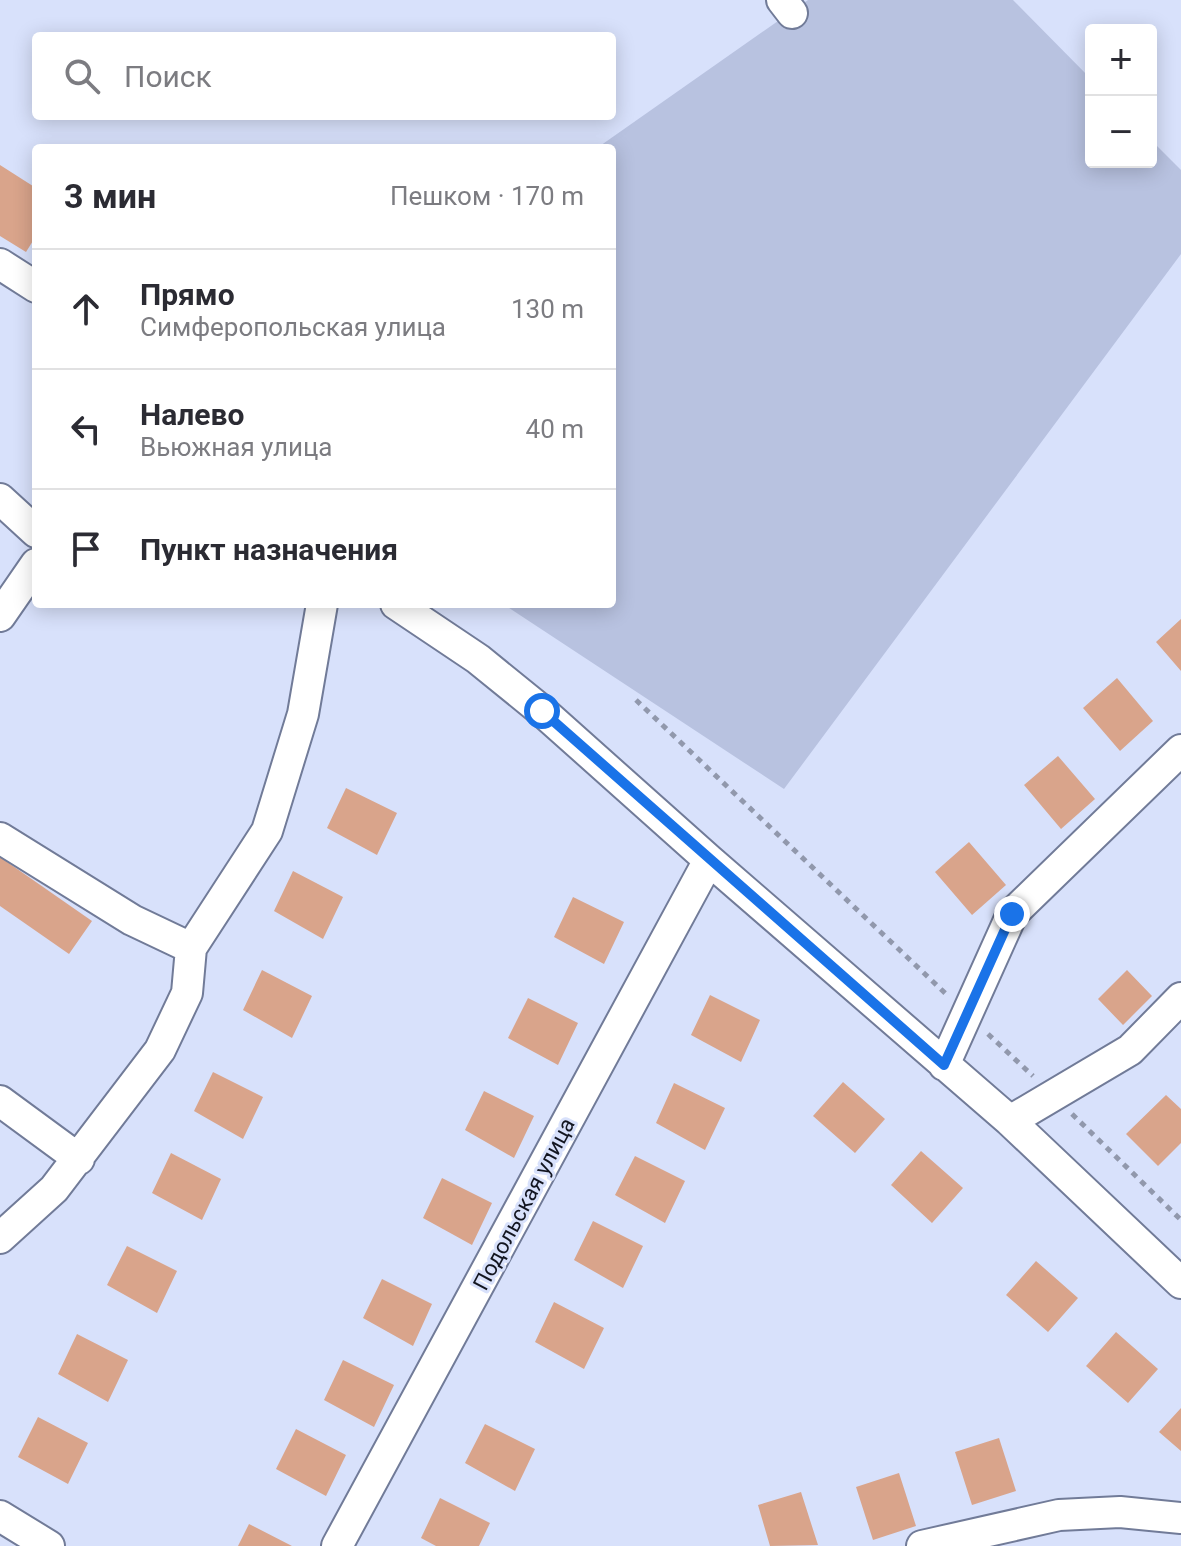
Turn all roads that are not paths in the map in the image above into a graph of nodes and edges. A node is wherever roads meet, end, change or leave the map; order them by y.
1 (0, 264) edge
2 (32, 284) edge
3 (0, 499) edge
4 (32, 528) edge
5 (32, 570) edge
6 (321, 608) edge
7 (402, 608) edge
8 (0, 616) edge
9 (1181, 750) edge
10 (0, 838) edge
11 (709, 860) junction
12 (191, 948) junction
13 (1181, 998) edge
14 (944, 1065) junction
15 (0, 1101) edge
16 (1010, 1121) junction
17 (79, 1159) junction
18 (0, 1238) edge
19 (1181, 1283) edge
20 (0, 1516) edge
21 (1181, 1518) edge
22 (49, 1546) edge
23 (337, 1546) edge
24 (922, 1546) edge

1 - 2 street
3 - 4 street
5 - 8 street
6 - 12 street
7 - 11 street
9 - 14 street
10 - 12 street
11 - 14 street
11 - 23 street, Подольская улица
12 - 17 street
13 - 16 street
14 - 16 street
15 - 17 street
16 - 19 street
17 - 18 street
20 - 22 street
21 - 24 street

